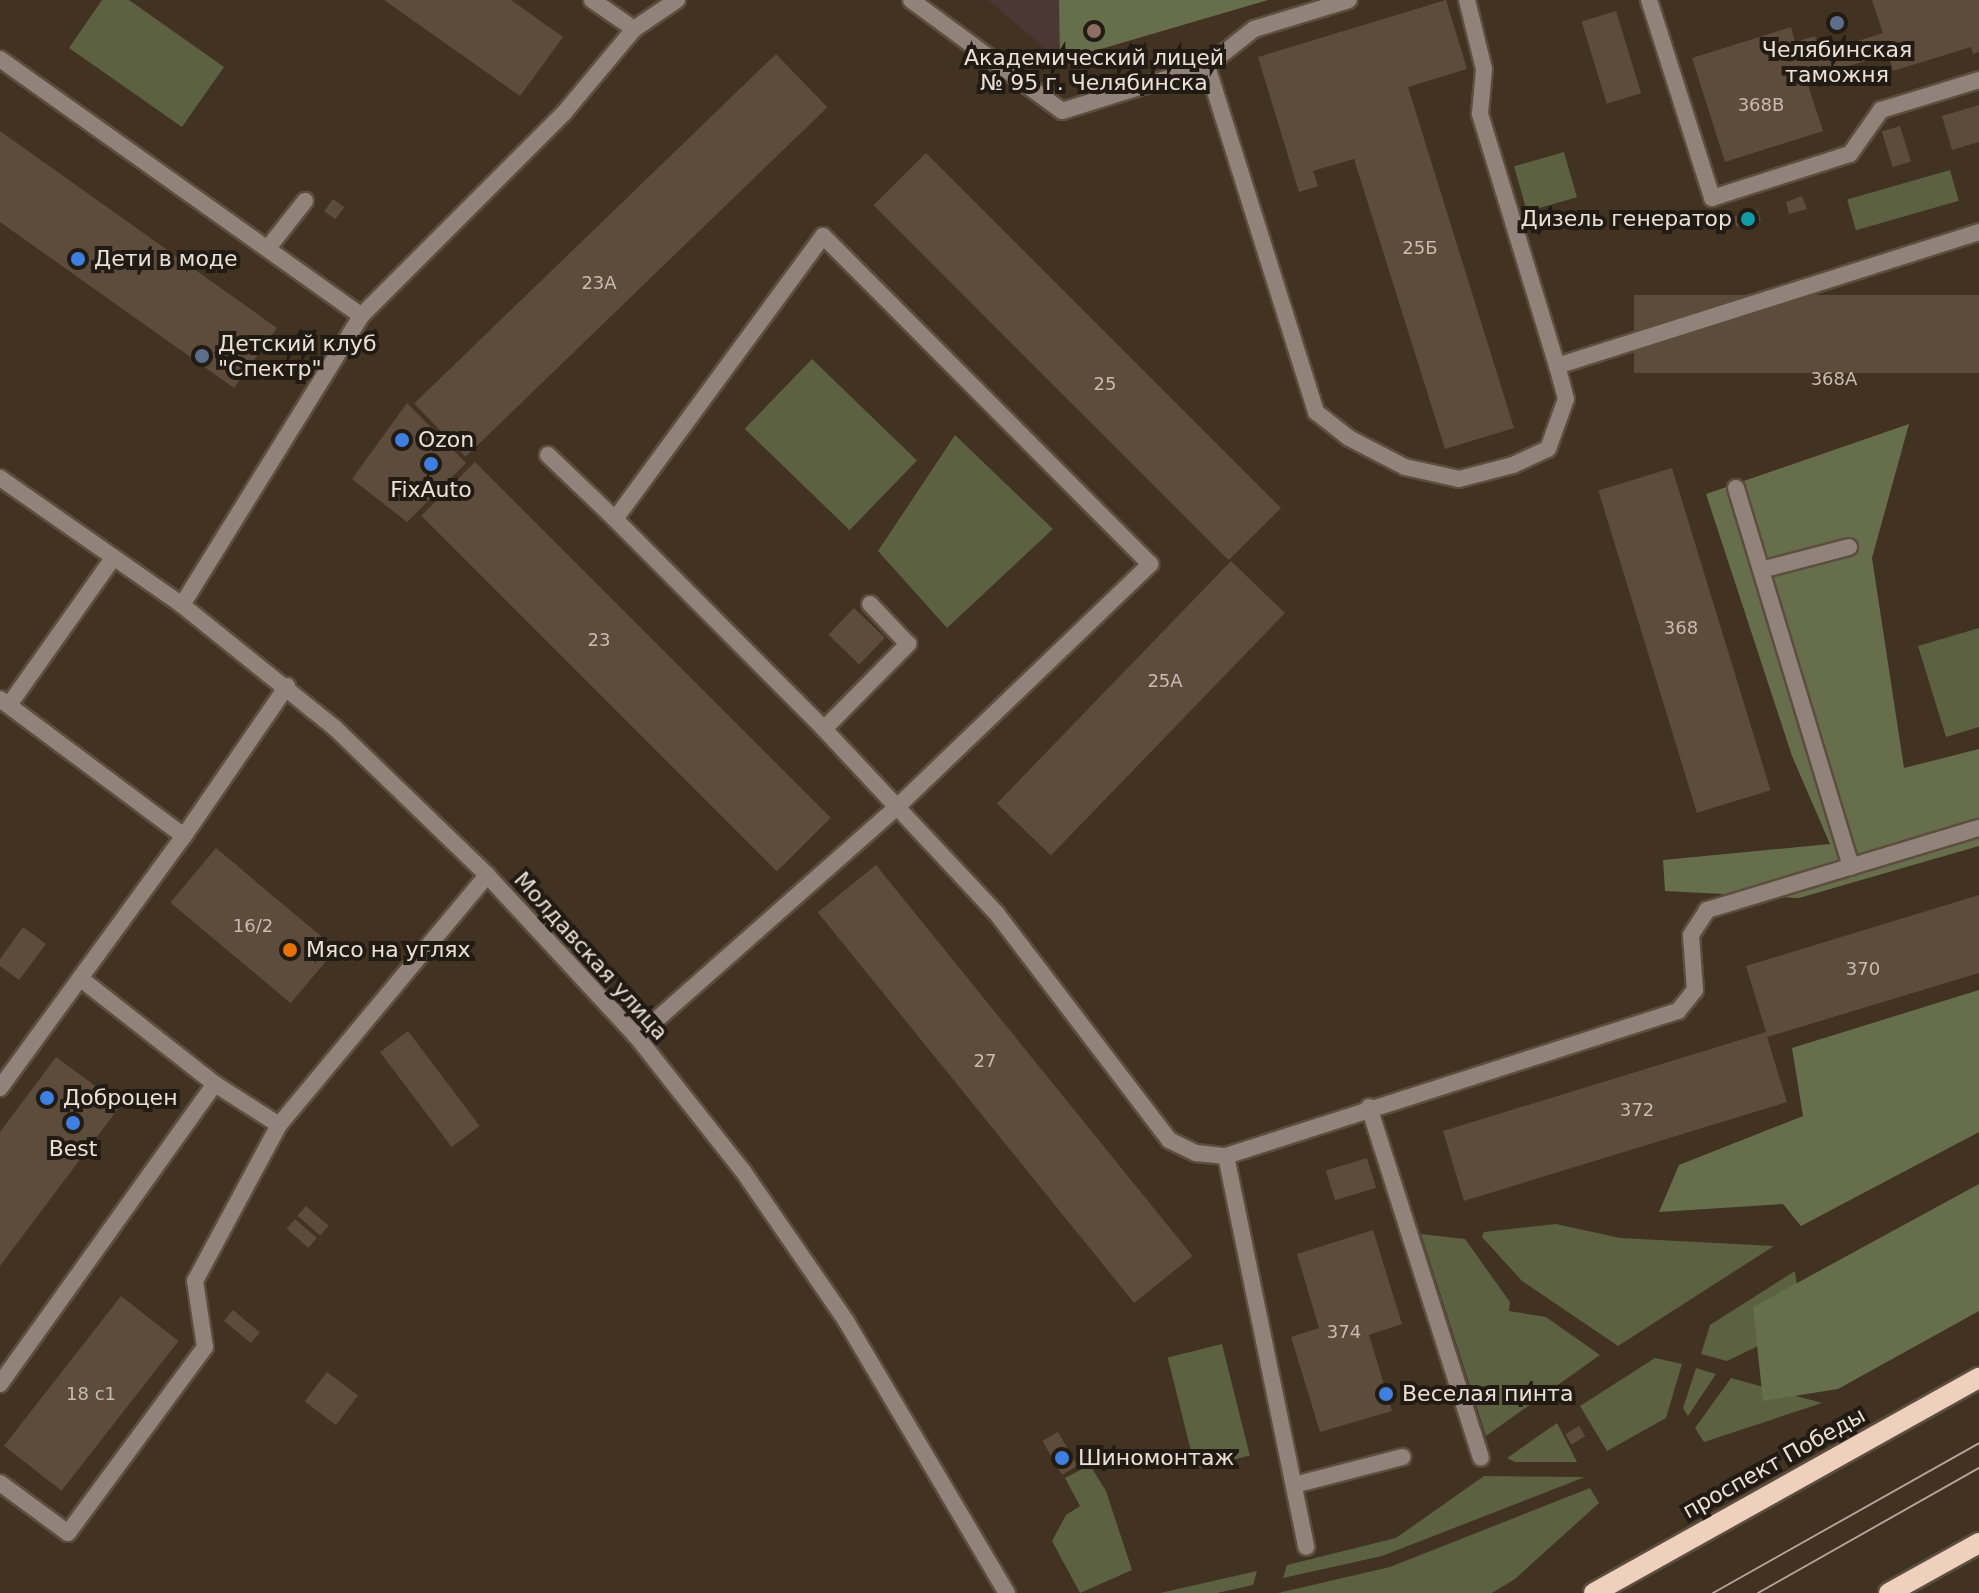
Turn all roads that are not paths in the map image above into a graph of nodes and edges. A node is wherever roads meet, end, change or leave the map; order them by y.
1 (592, 0) edge
2 (677, 0) edge
3 (911, 0) edge
4 (1349, 0) edge
5 (1467, 0) edge
6 (1649, 0) edge
7 (634, 29) junction
8 (0, 59) edge
9 (1207, 66) junction
10 (1979, 80) edge
11 (305, 201) dead end
12 (1979, 232) edge
13 (268, 248) junction
14 (361, 316) junction
15 (1557, 366) junction
16 (548, 455) dead end
17 (0, 478) edge
18 (1736, 488) dead end
19 (615, 519) junction
20 (1849, 547) dead end
21 (113, 558) junction
22 (1761, 570) junction
23 (870, 604) dead end
24 (182, 605) junction
25 (287, 686) junction
26 (4, 702) edge
27 (824, 729) junction
28 (897, 807) junction
29 (1979, 828) edge
30 (184, 836) junction
31 (1851, 867) junction
32 (487, 875) junction
33 (81, 979) junction
34 (637, 1037) junction
35 (215, 1084) junction
36 (0, 1088) edge
37 (1369, 1107) junction
38 (279, 1125) junction
39 (1226, 1156) junction
40 (1979, 1378) edge
41 (0, 1384) edge
42 (1402, 1457) dead end
43 (1481, 1458) dead end
44 (0, 1483) edge
45 (1294, 1485) junction
46 (1979, 1543) edge
47 (1306, 1547) dead end
48 (1007, 1593) edge
49 (1594, 1593) edge
50 (1889, 1593) edge

1 - 7 street
2 - 7 street
3 - 9 street
4 - 9 street
5 - 15 street
6 - 10 street
7 - 14 street
8 - 13 street
9 - 15 street
11 - 13 street
12 - 15 street
13 - 14 street
14 - 24 street
16 - 19 street
17 - 21 street, Молдавская улица
18 - 22 street
19 - 27 street
19 - 28 street
20 - 22 street
21 - 24 street, Молдавская улица
21 - 26 street
22 - 31 street
23 - 27 street
24 - 25 street, Молдавская улица
25 - 30 street
25 - 32 street, Молдавская улица
26 - 30 street
27 - 28 street
28 - 34 street
28 - 39 street
29 - 31 street
30 - 33 street
31 - 37 street
32 - 34 street, Молдавская улица
32 - 38 street
33 - 35 street
33 - 36 street
34 - 48 street, Молдавская улица
35 - 38 street
35 - 41 street
37 - 39 street
37 - 43 street
38 - 44 street
39 - 45 street
40 - 49 main road, проспект Победы
42 - 45 street
45 - 47 street
46 - 50 main road

